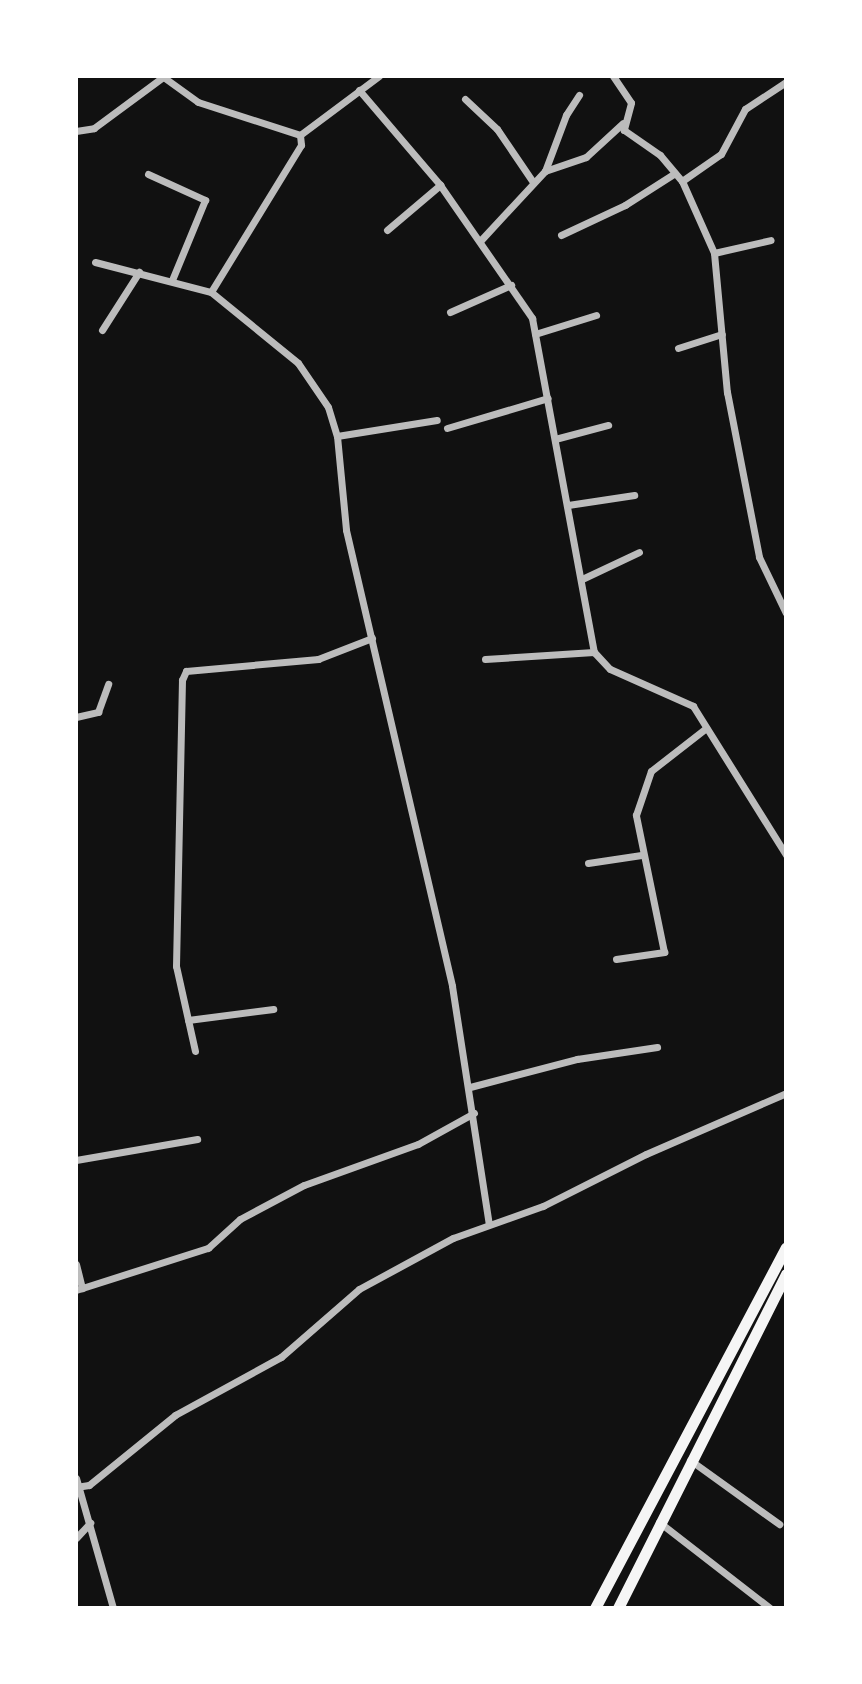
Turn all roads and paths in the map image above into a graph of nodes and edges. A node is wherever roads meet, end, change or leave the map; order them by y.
1 (162, 76) edge
2 (379, 76) edge
3 (613, 76) edge
4 (786, 82) edge
5 (359, 90) junction
6 (579, 95) dead end
7 (465, 99) dead end
8 (623, 123) junction
9 (76, 131) edge
10 (300, 135) junction
11 (545, 171) junction
12 (675, 173) junction
13 (148, 174) dead end
14 (682, 181) junction
15 (533, 182) junction
16 (440, 185) junction
17 (387, 230) dead end
18 (561, 235) dead end
19 (481, 240) junction
20 (771, 240) dead end
21 (714, 253) junction
22 (95, 262) dead end
23 (139, 272) junction
24 (172, 280) junction
25 (511, 285) junction
26 (211, 292) junction
27 (450, 312) dead end
28 (596, 315) dead end
29 (102, 330) dead end
30 (535, 334) junction
31 (722, 334) junction
32 (678, 348) dead end
33 (548, 398) junction
34 (437, 420) dead end
35 (608, 425) dead end
36 (447, 428) dead end
37 (337, 436) junction
38 (555, 439) junction
39 (634, 495) dead end
40 (568, 505) junction
41 (639, 552) dead end
42 (582, 579) junction
43 (786, 613) edge
44 (372, 638) junction
45 (594, 652) junction
46 (485, 659) dead end
47 (108, 684) dead end
48 (76, 717) edge
49 (706, 728) junction
50 (641, 855) junction
51 (786, 855) edge
52 (588, 863) dead end
53 (616, 959) dead end
54 (273, 1009) dead end
55 (188, 1020) junction
56 (657, 1047) dead end
57 (195, 1051) dead end
58 (470, 1087) junction
59 (786, 1093) edge
60 (474, 1113) junction
61 (197, 1139) dead end
62 (76, 1160) edge
63 (489, 1224) junction
64 (786, 1248) edge
65 (76, 1264) edge
66 (786, 1276) edge
67 (79, 1289) edge
68 (690, 1460) junction
69 (76, 1478) edge
70 (78, 1487) edge
71 (659, 1522) junction
72 (90, 1523) junction
73 (779, 1524) dead end
74 (76, 1538) edge
75 (113, 1608) edge
76 (595, 1608) edge
77 (618, 1608) edge
78 (770, 1608) edge

1 - 9 street
1 - 10 street
2 - 5 street
3 - 8 street
4 - 14 street
5 - 10 street
5 - 16 street
6 - 11 street
7 - 15 street
8 - 11 street
8 - 12 street
10 - 26 street
11 - 15 street
12 - 14 street
12 - 18 street
13 - 24 street
14 - 21 street
15 - 19 street
16 - 17 street
16 - 19 street
19 - 25 street
20 - 21 street
21 - 31 street
22 - 23 street
23 - 24 street
23 - 29 street
24 - 26 street
25 - 27 street
25 - 30 street
26 - 37 street
28 - 30 street
30 - 33 street
31 - 32 street
31 - 43 street
33 - 36 street
33 - 38 street
34 - 37 street
35 - 38 street
37 - 44 street
38 - 40 street
39 - 40 street
40 - 42 street
41 - 42 street
42 - 45 street
44 - 55 street
44 - 58 street
45 - 46 street
45 - 49 street
47 - 48 street
49 - 50 street
49 - 51 street
50 - 52 street
50 - 53 street
54 - 55 street
55 - 57 street
56 - 58 street
58 - 60 street
59 - 63 street
60 - 63 street
60 - 67 street
61 - 62 street
63 - 70 street
64 - 76 highway
65 - 67 street
66 - 68 highway
68 - 71 highway
68 - 73 street
69 - 70 street
70 - 72 street
71 - 77 highway
71 - 78 street
72 - 74 street
72 - 75 street

